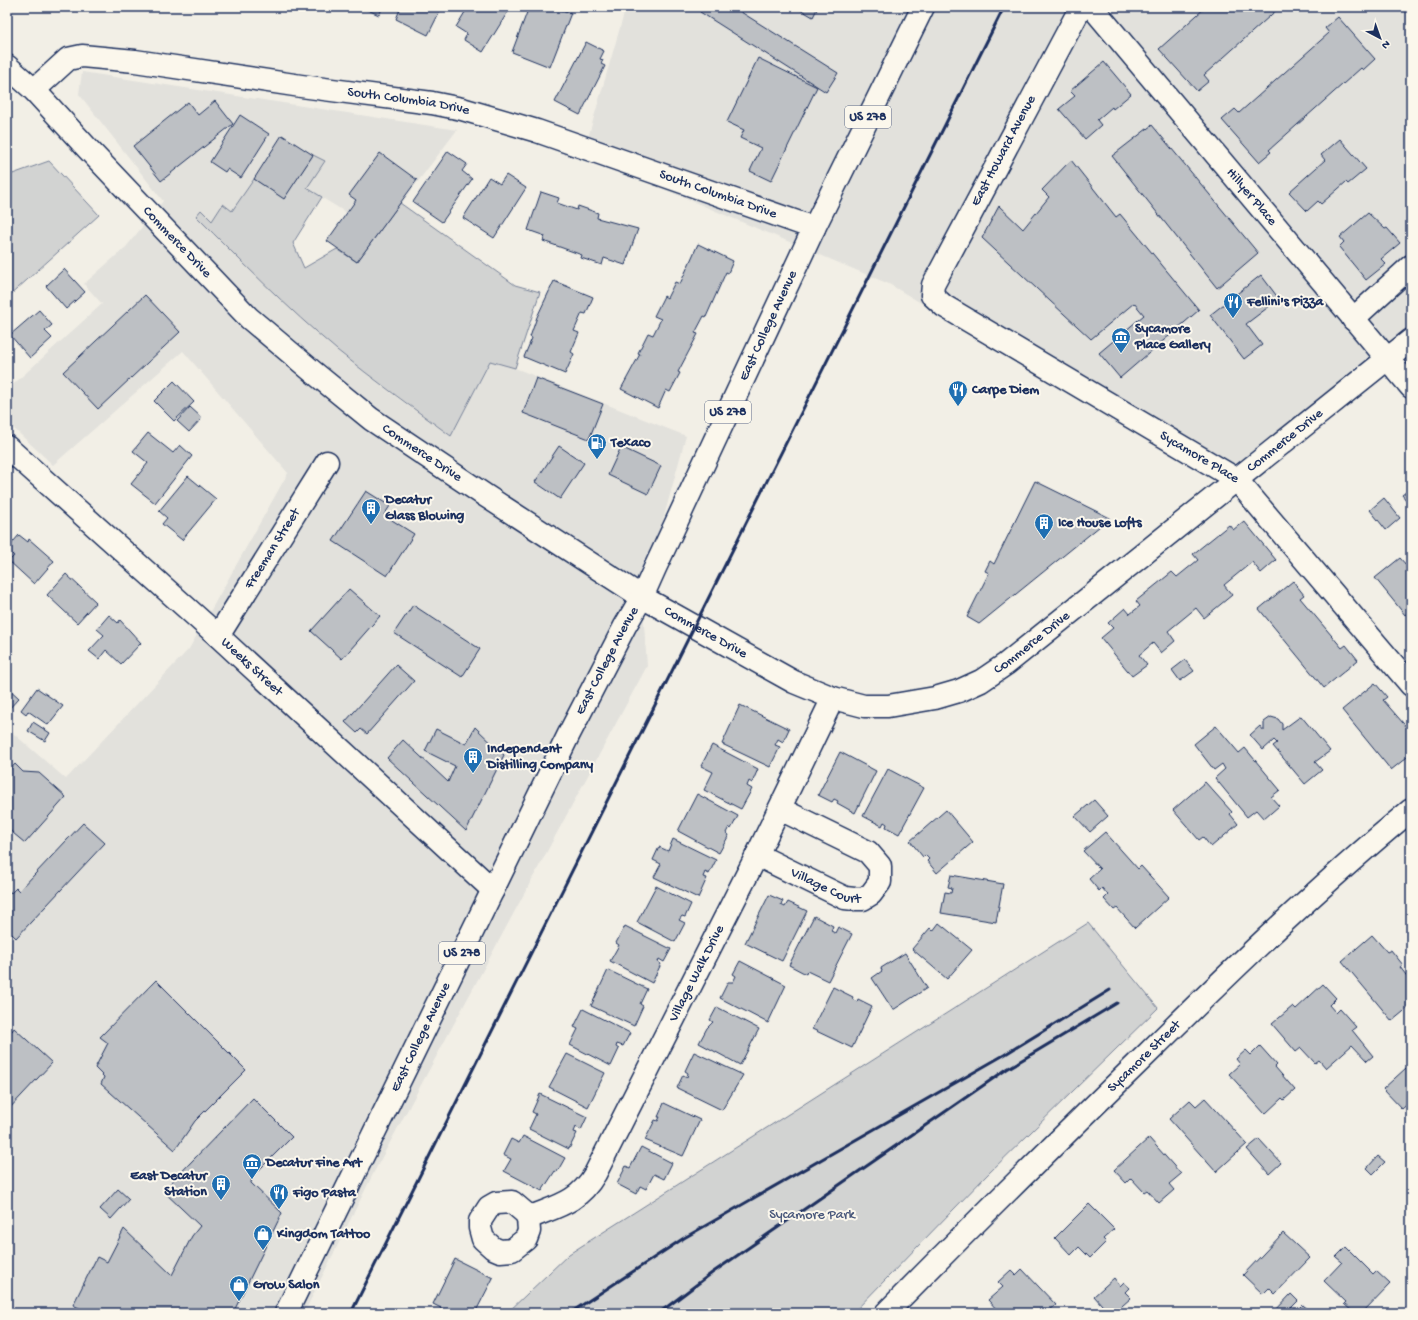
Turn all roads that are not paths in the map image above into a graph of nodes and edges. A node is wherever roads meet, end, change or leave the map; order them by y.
1 (922, 7) edge
2 (1080, 7) edge
3 (1092, 7) edge
4 (7, 66) edge
5 (34, 90) junction
6 (814, 228) junction
7 (1411, 266) edge
8 (932, 295) joint
9 (1353, 319) junction
10 (1411, 340) edge
11 (1387, 359) junction
12 (1411, 387) edge
13 (7, 447) edge
14 (326, 462) dead end
15 (1236, 479) junction
16 (642, 597) junction
17 (218, 636) junction
18 (1411, 685) edge
19 (833, 698) junction
20 (780, 809) junction
21 (1411, 810) edge
22 (757, 855) junction
23 (493, 890) junction
24 (528, 1218) dead end
25 (286, 1313) edge
26 (886, 1313) edge

1 - 6 street, East College Avenue / US 278
2 - 8 street, East Howard Avenue
3 - 9 street, Hillyer Place
4 - 5 street
5 - 6 street, South Columbia Drive
5 - 16 street, Commerce Drive
6 - 16 street, East College Avenue / US 278
7 - 9 street
8 - 15 street, Sycamore Place
9 - 11 street, Hillyer Place
10 - 11 street, Commerce Drive
11 - 12 street, Hillyer Place
11 - 15 street, Commerce Drive
13 - 17 street, Weeks Street
14 - 17 street, Freeman Street
15 - 18 street, Sycamore Place
15 - 19 street, Commerce Drive
16 - 19 street, Commerce Drive
16 - 23 street, East College Avenue / US 278
17 - 23 street, Weeks Street
19 - 20 street, Village Walk Drive
20 - 22 street, Village Walk Drive
20 - 22 street, Village Court
21 - 26 street, Sycamore Street
22 - 24 street, Village Walk Drive
23 - 25 street, East College Avenue / US 278

